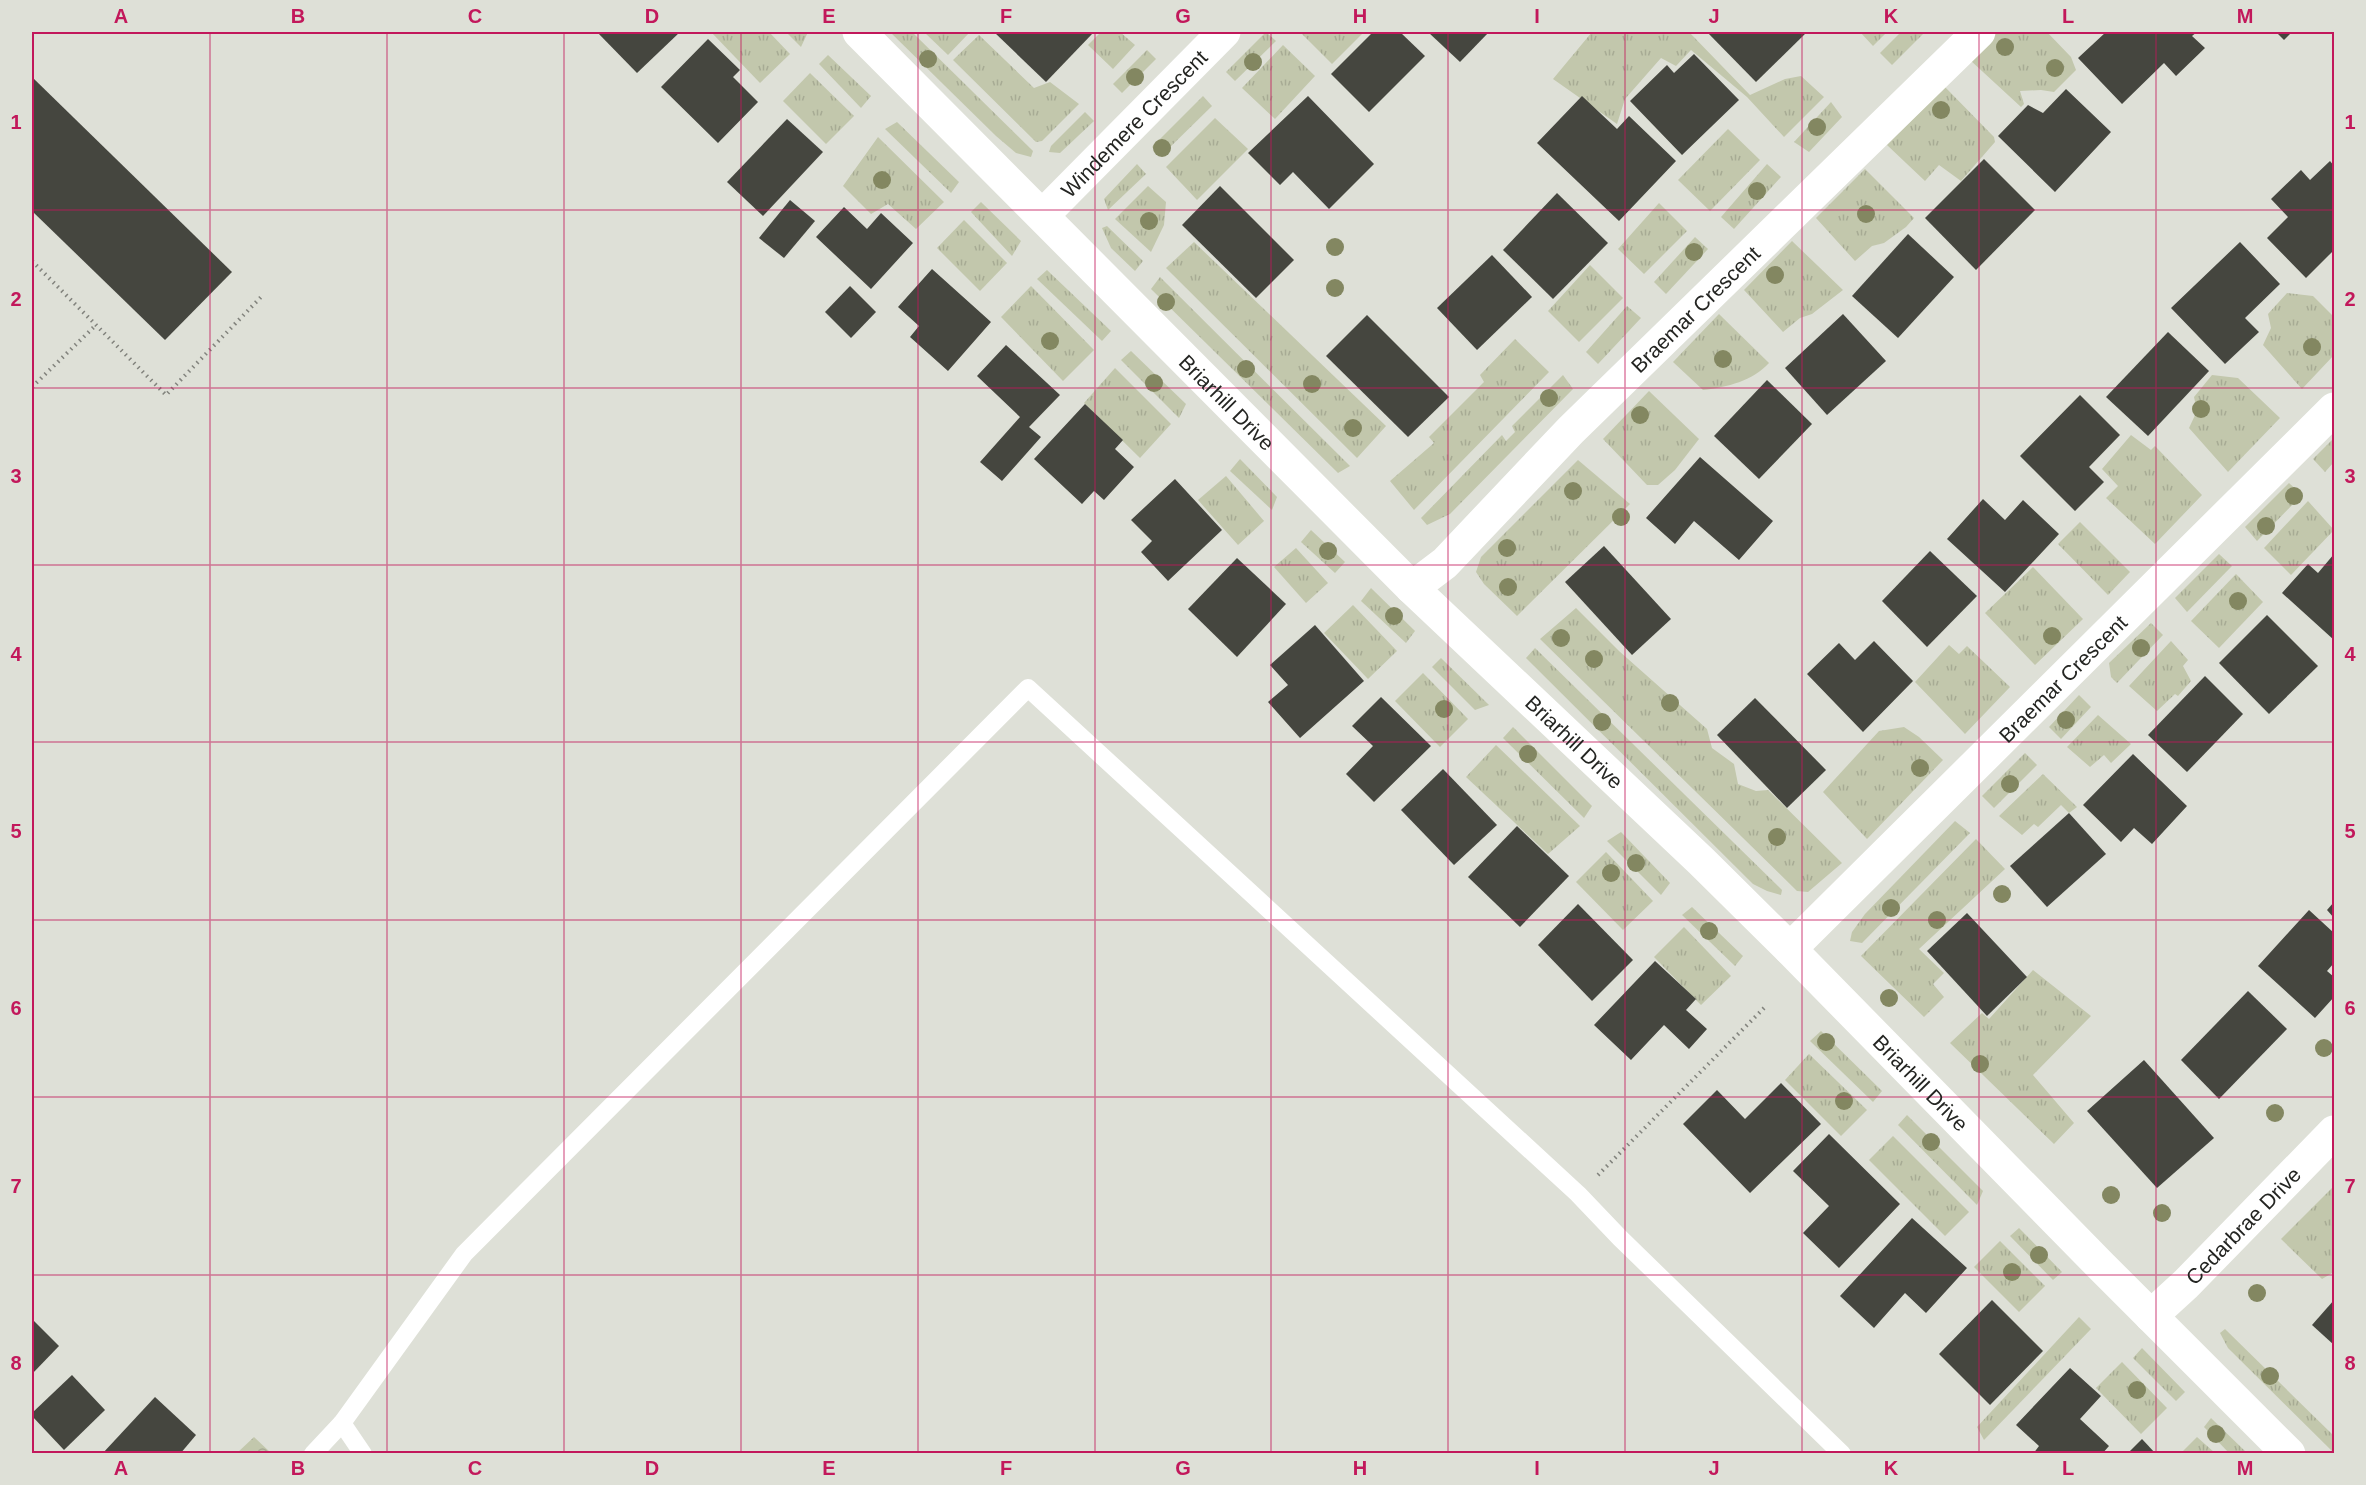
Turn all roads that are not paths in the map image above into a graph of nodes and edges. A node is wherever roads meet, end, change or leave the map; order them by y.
1 (859, 32) edge
2 (1224, 32) edge
3 (1979, 32) edge
4 (1043, 215) junction
5 (2334, 409) edge
6 (1412, 588) junction
7 (1790, 949) junction
8 (2334, 1132) edge
9 (2151, 1316) junction
10 (342, 1423) junction
11 (313, 1454) edge
12 (363, 1454) edge
13 (1842, 1454) edge
14 (2289, 1454) edge

1 - 4 street, Briarhill Drive
2 - 4 street, Windemere Crescent
3 - 6 street, Braemar Crescent
4 - 6 street, Briarhill Drive
5 - 7 street, Braemar Crescent
6 - 7 street, Briarhill Drive
7 - 9 street, Briarhill Drive
8 - 9 street, Cedarbrae Drive
9 - 14 street, Briarhill Drive
10 - 11 lane
10 - 12 lane
10 - 13 lane

